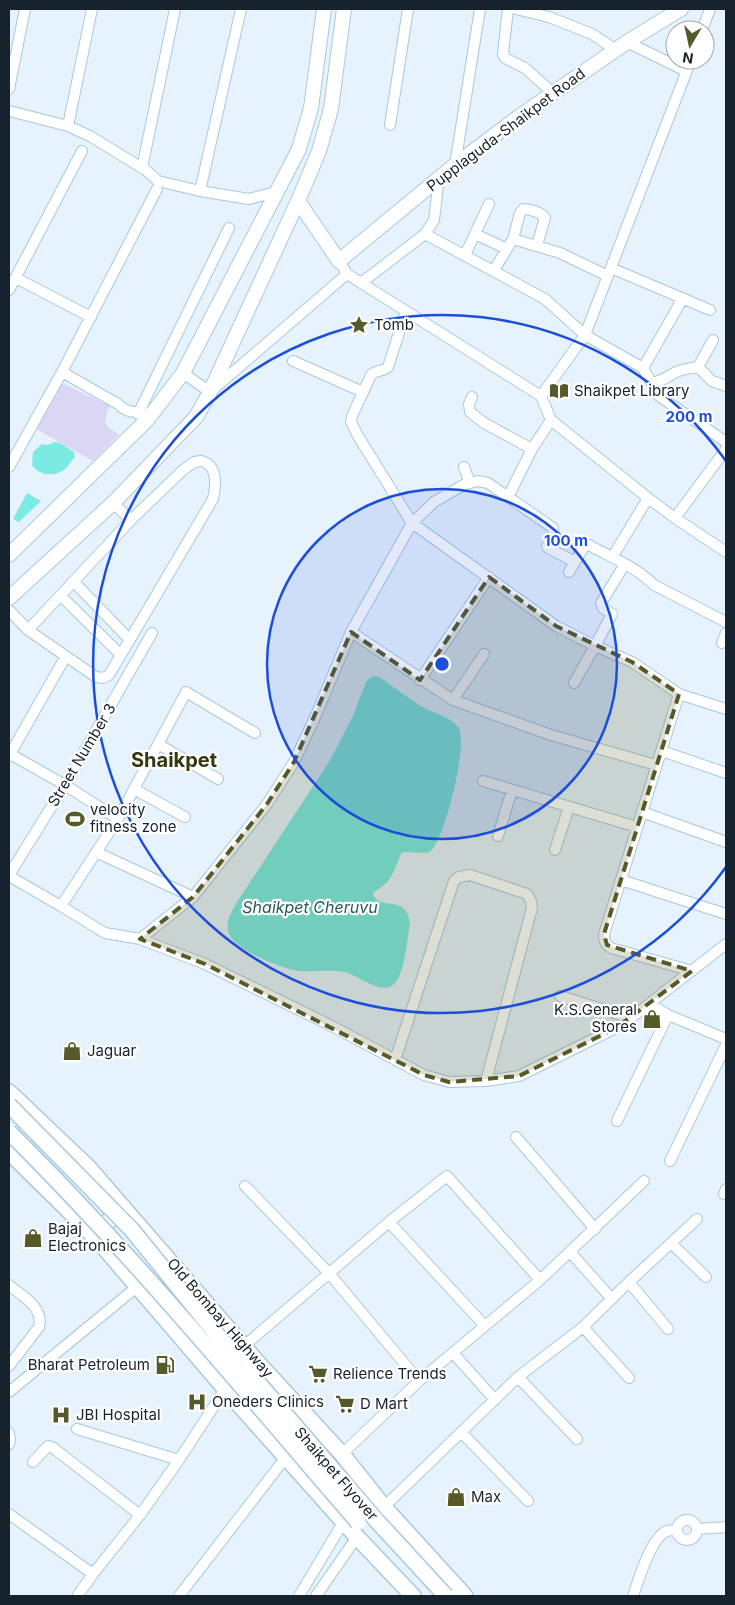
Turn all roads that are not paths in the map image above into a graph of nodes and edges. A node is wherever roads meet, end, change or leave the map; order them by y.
1 (25, 9) edge
2 (92, 9) edge
3 (175, 9) edge
4 (241, 9) edge
5 (324, 9) edge
6 (344, 9) edge
7 (408, 9) edge
8 (480, 9) edge
9 (508, 9) edge
10 (516, 9) edge
11 (681, 9) edge
12 (621, 46) junction
13 (686, 71) joint
14 (9, 90) edge
15 (553, 94) junction
16 (9, 111) edge
17 (390, 125) dead end
18 (68, 126) junction
19 (82, 151) dead end
20 (455, 165) junction
21 (142, 168) junction
22 (439, 178) junction
23 (157, 189) dead end
24 (200, 191) junction
25 (276, 192) junction
26 (298, 201) junction
27 (489, 204) dead end
28 (229, 228) dead end
29 (425, 234) junction
30 (475, 234) junction
31 (513, 239) junction
32 (537, 245) junction
33 (506, 250) junction
34 (465, 255) junction
35 (338, 261) junction
36 (494, 270) junction
37 (609, 272) junction
38 (347, 274) junction
39 (16, 278) junction
40 (361, 283) junction
41 (9, 290) edge
42 (683, 298) junction
43 (710, 310) dead end
44 (406, 311) junction
45 (91, 317) junction
46 (585, 335) junction
47 (713, 340) dead end
48 (293, 360) dead end
49 (698, 367) junction
50 (643, 368) junction
51 (62, 372) junction
52 (184, 373) junction
53 (652, 383) junction
54 (726, 386) edge
55 (210, 392) junction
56 (363, 392) junction
57 (541, 396) junction
58 (472, 397) dead end
59 (140, 415) junction
60 (551, 420) junction
61 (726, 442) edge
62 (532, 449) junction
63 (726, 449) edge
64 (9, 467) edge
65 (464, 467) dead end
66 (470, 483) junction
67 (508, 496) junction
68 (648, 498) junction
69 (112, 502) junction
70 (129, 518) junction
71 (675, 518) junction
72 (412, 523) junction
73 (726, 552) edge
74 (9, 555) edge
75 (613, 556) junction
76 (575, 562) junction
77 (625, 564) junction
78 (569, 572) dead end
79 (489, 578) junction
80 (74, 582) junction
81 (61, 596) junction
82 (9, 598) edge
83 (9, 610) edge
84 (726, 622) edge
85 (28, 630) junction
86 (351, 632) junction
87 (152, 633) dead end
88 (726, 633) edge
89 (130, 640) junction
90 (722, 643) dead end
91 (595, 646) junction
92 (484, 654) dead end
93 (121, 655) junction
94 (62, 663) dead end
95 (420, 680) junction
96 (574, 683) dead end
97 (679, 694) junction
98 (453, 700) junction
99 (726, 709) edge
100 (255, 733) dead end
101 (158, 744) junction
102 (662, 751) junction
103 (10, 755) edge
104 (656, 765) junction
105 (726, 773) edge
106 (218, 779) dead end
107 (483, 781) dead end
108 (65, 785) junction
109 (134, 789) junction
110 (512, 790) junction
111 (569, 807) junction
112 (642, 812) junction
113 (185, 817) dead end
114 (118, 819) junction
115 (637, 827) junction
116 (498, 836) dead end
117 (726, 842) edge
118 (555, 850) dead end
119 (96, 852) junction
120 (9, 876) edge
121 (621, 880) junction
122 (193, 897) junction
123 (61, 906) junction
124 (726, 914) edge
125 (140, 939) junction
126 (724, 950) edge
127 (692, 971) junction
128 (560, 996) dead end
129 (650, 1004) junction
130 (668, 1015) junction
131 (631, 1018) junction
132 (726, 1039) edge
133 (726, 1045) edge
134 (395, 1060) junction
135 (486, 1081) junction
136 (9, 1092) edge
137 (9, 1105) edge
138 (617, 1121) dead end
139 (9, 1132) edge
140 (516, 1136) dead end
141 (9, 1152) edge
142 (670, 1161) dead end
143 (644, 1181) dead end
144 (244, 1186) dead end
145 (124, 1208) junction
146 (697, 1219) dead end
147 (389, 1222) junction
148 (595, 1229) junction
149 (92, 1235) junction
150 (671, 1243) junction
151 (570, 1252) junction
152 (329, 1273) junction
153 (706, 1277) dead end
154 (540, 1280) junction
155 (629, 1282) junction
156 (9, 1285) edge
157 (138, 1286) junction
158 (612, 1298) junction
159 (484, 1326) junction
160 (583, 1327) junction
161 (668, 1329) dead end
162 (244, 1346) junction
163 (452, 1353) junction
164 (9, 1366) edge
165 (518, 1378) junction
166 (629, 1378) dead end
167 (419, 1381) junction
168 (225, 1389) junction
169 (9, 1392) edge
170 (495, 1400) junction
171 (77, 1429) dead end
172 (461, 1432) junction
173 (9, 1433) edge
174 (577, 1439) dead end
175 (9, 1444) edge
176 (342, 1454) junction
177 (286, 1457) junction
178 (179, 1460) junction
179 (33, 1462) dead end
180 (528, 1501) dead end
181 (384, 1507) junction
182 (9, 1514) edge
183 (140, 1516) junction
184 (344, 1521) junction
185 (726, 1527) edge
186 (357, 1537) junction
187 (93, 1574) junction
188 (78, 1595) dead end
189 (179, 1596) edge
190 (299, 1596) edge
191 (316, 1596) edge
192 (413, 1596) edge
193 (425, 1596) edge
194 (446, 1596) edge
195 (465, 1596) edge
196 (633, 1596) edge

1 - 14 street
2 - 18 street
3 - 21 street
4 - 24 street
5 - 25 street
6 - 26 street
7 - 17 street
8 - 20 street
9 - 15 street
10 - 12 street
11 - 12 street, Pupplaguda-Shaikpet Road
12 - 13 street
12 - 15 street, Pupplaguda-Shaikpet Road
13 - 37 street
15 - 20 street, Pupplaguda-Shaikpet Road
16 - 18 street
18 - 21 street
19 - 39 street
20 - 22 street, Pupplaguda-Shaikpet Road
21 - 24 street
22 - 29 street
22 - 35 street, Pupplaguda-Shaikpet Road
23 - 45 street
24 - 25 street
25 - 26 street
25 - 52 street
26 - 35 street
26 - 55 street
27 - 30 street
28 - 59 street
29 - 34 street
29 - 40 street
30 - 33 street
30 - 34 street
31 - 32 street
31 - 32 street
31 - 33 street
32 - 37 street
33 - 36 street
34 - 36 street
35 - 38 street
36 - 46 street
37 - 42 street
37 - 46 street
38 - 40 street
38 - 55 street
39 - 41 street
39 - 45 street
40 - 44 street
42 - 43 street
42 - 50 street
44 - 56 street
44 - 57 street
45 - 51 street
46 - 50 street
46 - 57 street
47 - 49 street
48 - 56 street
49 - 53 street
49 - 54 street
50 - 53 street
51 - 59 street
51 - 64 street
52 - 55 street
52 - 59 street
53 - 61 street
55 - 69 street
56 - 72 street
57 - 60 street
58 - 62 street
59 - 74 street
60 - 62 street
60 - 68 street
62 - 67 street
63 - 71 street
65 - 66 street
66 - 67 street
66 - 72 street
67 - 76 street
68 - 71 street
68 - 75 street
69 - 70 street
69 - 82 street
70 - 80 street
70 - 89 street
71 - 73 street
72 - 79 street
72 - 86 street
75 - 76 street
75 - 77 street
76 - 78 street
77 - 84 street
77 - 91 street
79 - 91 street
79 - 95 street
80 - 81 street
80 - 89 street
81 - 85 street
81 - 93 street
83 - 85 street
85 - 93 street
86 - 95 street
86 - 122 street
87 - 108 street, Street Number 3
88 - 90 street
89 - 93 street
91 - 96 street
91 - 97 street
92 - 98 street
94 - 103 street
95 - 98 street
97 - 99 street
97 - 102 street
98 - 104 street
100 - 101 street
101 - 106 street
101 - 109 street
102 - 104 street
102 - 105 street
103 - 108 street
104 - 112 street
107 - 110 street
108 - 114 street
108 - 120 street, Street Number 3
109 - 113 street
109 - 114 street
110 - 111 street
110 - 116 street
111 - 115 street
111 - 118 street
112 - 115 street
112 - 117 street
114 - 119 street
115 - 121 street
119 - 122 street
119 - 123 street
120 - 123 street
121 - 124 street
121 - 127 street
122 - 125 street
123 - 125 street
125 - 134 street
126 - 127 street
127 - 129 street
128 - 131 street
129 - 130 street
129 - 131 street
130 - 132 street
130 - 138 street
131 - 135 street
133 - 142 street
134 - 135 street
134 - 135 street
136 - 145 main road, Old Bombay Highway
137 - 194 main road, Shaikpet Flyover, bridge
139 - 193 main road, Shaikpet Flyover, bridge
140 - 148 street
141 - 149 main road
143 - 148 street
144 - 152 street
145 - 149 main road
145 - 162 main road, Old Bombay Highway
146 - 150 street
147 - 152 street
147 - 154 street
147 - 159 street
148 - 151 street
149 - 157 main road
150 - 153 street
150 - 155 street
151 - 154 street
151 - 158 street
152 - 162 street
152 - 167 street
154 - 159 street
155 - 158 street
155 - 161 street
156 - 164 street
157 - 168 main road
157 - 169 street
158 - 160 street
159 - 163 street
160 - 165 street
160 - 166 street
162 - 176 main road, Old Bombay Highway
163 - 167 street
163 - 170 street
165 - 170 street
165 - 174 street
167 - 176 street
168 - 177 main road
168 - 178 street
170 - 172 street
171 - 178 street
172 - 180 street
172 - 181 street
173 - 175 street
176 - 181 main road, Old Bombay Highway
177 - 184 main road
177 - 189 street
178 - 183 street
179 - 183 street
181 - 195 main road, Old Bombay Highway
182 - 187 street
183 - 187 street
184 - 186 main road
184 - 190 street
185 - 196 street
186 - 191 street
186 - 192 main road
187 - 188 street

